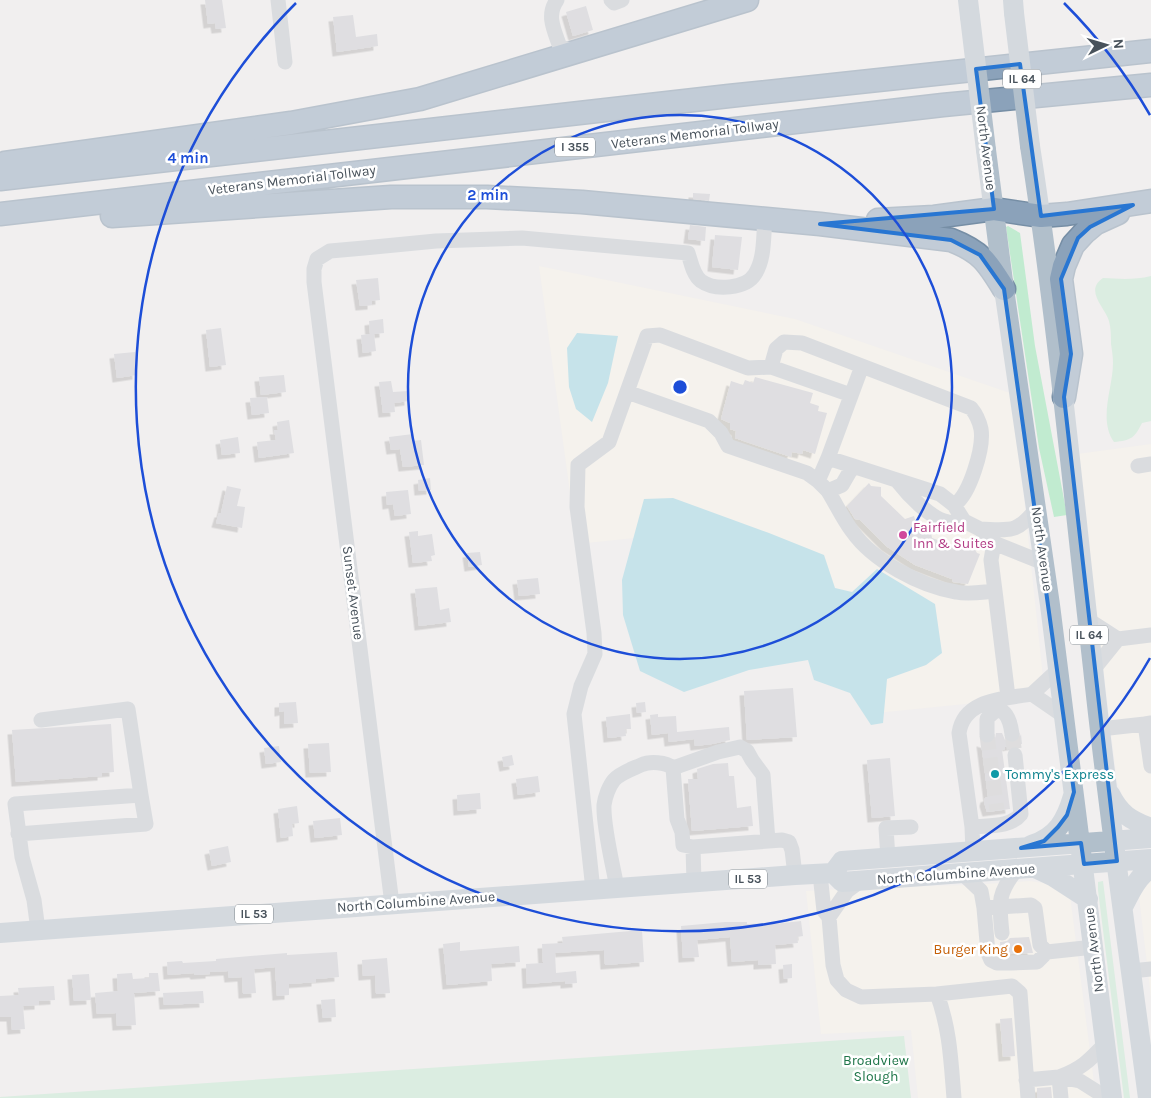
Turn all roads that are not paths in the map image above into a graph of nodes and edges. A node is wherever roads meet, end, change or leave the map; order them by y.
1 (278, 0) edge
2 (557, 0) edge
3 (611, 0) edge
4 (622, 0) edge
5 (747, 0) edge
6 (1013, 6) edge
7 (969, 9) edge
8 (1151, 51) edge
9 (576, 52) junction
10 (286, 62) dead end
11 (1151, 85) edge
12 (0, 164) edge
13 (0, 179) edge
14 (1142, 203) edge
15 (994, 209) junction
16 (0, 214) edge
17 (1041, 216) junction
18 (765, 220) junction
19 (820, 224) junction
20 (0, 226) edge
21 (1004, 289) junction
22 (862, 366) junction
23 (771, 367) junction
24 (627, 392) junction
25 (851, 396) junction
26 (1064, 397) junction
27 (828, 458) junction
28 (853, 466) junction
29 (898, 482) junction
30 (823, 486) junction
31 (954, 505) junction
32 (1037, 508) junction
33 (964, 521) junction
34 (980, 529) junction
35 (994, 543) junction
36 (1044, 563) junction
37 (995, 591) junction
38 (1087, 619) junction
39 (1151, 635) edge
40 (1118, 640) junction
41 (1058, 670) junction
42 (1093, 670) junction
43 (1032, 694) junction
44 (1008, 697) junction
45 (1064, 716) junction
46 (41, 720) dead end
47 (1148, 723) edge
48 (1100, 729) junction
49 (959, 733) junction
50 (1012, 734) tunnel mouth
51 (1015, 755) tunnel mouth
52 (1151, 766) edge
53 (673, 768) junction
54 (1108, 790) junction
55 (1074, 792) junction
56 (141, 795) junction
57 (911, 827) dead end
58 (972, 827) junction
59 (1151, 828) edge
60 (18, 834) junction
61 (1151, 838) edge
62 (768, 841) junction
63 (1114, 841) junction
64 (1081, 843) junction
65 (692, 848) junction
66 (1021, 848) junction
67 (973, 852) junction
68 (888, 858) junction
69 (1151, 859) edge
70 (1117, 862) junction
71 (1084, 864) junction
72 (1151, 868) edge
73 (1026, 869) junction
74 (826, 873) junction
75 (962, 873) junction
76 (795, 875) junction
77 (862, 880) junction
78 (694, 882) junction
79 (617, 888) junction
80 (594, 890) junction
81 (1088, 899) junction
82 (392, 904) junction
83 (1123, 907) junction
84 (992, 908) junction
85 (829, 916) junction
86 (38, 930) junction
87 (0, 933) edge
88 (1002, 933) dead end
89 (1094, 947) junction
90 (1047, 952) junction
91 (1141, 970) edge
92 (937, 994) junction
93 (1105, 1044) junction
94 (1148, 1075) edge
95 (1059, 1078) junction
96 (1026, 1080) junction
97 (954, 1098) edge
98 (1028, 1098) edge
99 (1061, 1098) edge
100 (1107, 1098) edge
101 (1112, 1098) edge
102 (1148, 1098) edge

1 - 10 street
2 - 9 street
3 - 4 street
5 - 9 highway
6 - 17 main road, IL 64, bridge
7 - 15 main road, North Avenue / IL 64, bridge
8 - 13 highway
9 - 12 highway
11 - 16 highway, Veterans Memorial Tollway / I 355
14 - 17 highway
14 - 26 highway
15 - 17 highway
15 - 19 highway
15 - 21 main road, North Avenue / IL 64
17 - 26 main road, IL 64
18 - 19 highway
18 - 20 highway
18 - 82 street, Sunset Avenue
19 - 21 highway
21 - 32 main road, North Avenue / IL 64
22 - 23 street
22 - 25 street
22 - 31 street
23 - 24 street
23 - 25 street
24 - 30 street
24 - 80 street
25 - 27 street
26 - 38 main road, IL 64
27 - 28 street
27 - 30 street
28 - 29 street
28 - 30 street
29 - 31 street
29 - 33 street
30 - 37 street
31 - 33 street
32 - 34 street
32 - 36 main road, North Avenue / IL 64
33 - 34 street
34 - 35 street
35 - 36 street
35 - 37 street
36 - 41 main road, North Avenue / IL 64
37 - 44 street
38 - 40 street
38 - 42 main road, IL 64
39 - 40 street
40 - 42 street
41 - 43 street
41 - 45 main road, North Avenue / IL 64
42 - 48 main road, IL 64
43 - 44 street
43 - 45 street
44 - 49 street
45 - 55 main road, North Avenue / IL 64
46 - 56 street
47 - 48 street
47 - 52 street
48 - 54 main road, IL 64
49 - 50 street
49 - 58 street
51 - 58 street
53 - 62 street
53 - 65 street
53 - 79 street
54 - 59 main road
54 - 63 main road, IL 64
55 - 64 main road, North Avenue / IL 64
55 - 66 main road
56 - 60 street
56 - 60 street
57 - 68 street
58 - 67 street
60 - 86 street
61 - 63 main road, North Columbine Avenue
62 - 65 street
62 - 76 street
63 - 64 main road, North Columbine Avenue
63 - 70 main road, IL 64
64 - 66 main road, North Columbine Avenue
64 - 71 main road, North Avenue / IL 64
65 - 78 street
66 - 67 main road, North Columbine Avenue
67 - 68 main road, North Columbine Avenue
68 - 74 main road, North Columbine Avenue
69 - 70 main road, IL 53
70 - 71 main road, IL 53
70 - 83 main road, IL 64
71 - 73 main road, North Columbine Avenue / IL 53
71 - 81 main road, North Avenue / IL 64
72 - 83 main road
73 - 75 main road, North Columbine Avenue / IL 53
73 - 81 main road
73 - 84 street
74 - 76 main road, North Columbine Avenue / IL 53
74 - 77 main road, North Columbine Avenue / IL 53
74 - 85 street
75 - 77 main road, North Columbine Avenue / IL 53
75 - 84 street
76 - 78 main road, North Columbine Avenue / IL 53
77 - 85 street
78 - 79 main road, North Columbine Avenue / IL 53
79 - 80 main road, North Columbine Avenue / IL 53
80 - 82 main road, North Columbine Avenue / IL 53
81 - 89 main road, North Avenue / IL 64
82 - 86 main road, North Columbine Avenue / IL 53
83 - 91 main road, IL 64
84 - 88 street
84 - 90 street
84 - 90 street
85 - 92 street
86 - 87 main road, North Columbine Avenue / IL 53
89 - 90 street
89 - 93 main road, North Avenue / IL 64
91 - 94 main road, IL 64
92 - 96 street
92 - 97 street
93 - 95 street
93 - 101 main road, North Avenue / IL 64
94 - 102 main road, IL 64
95 - 96 street
95 - 99 street
95 - 100 street
96 - 98 street

